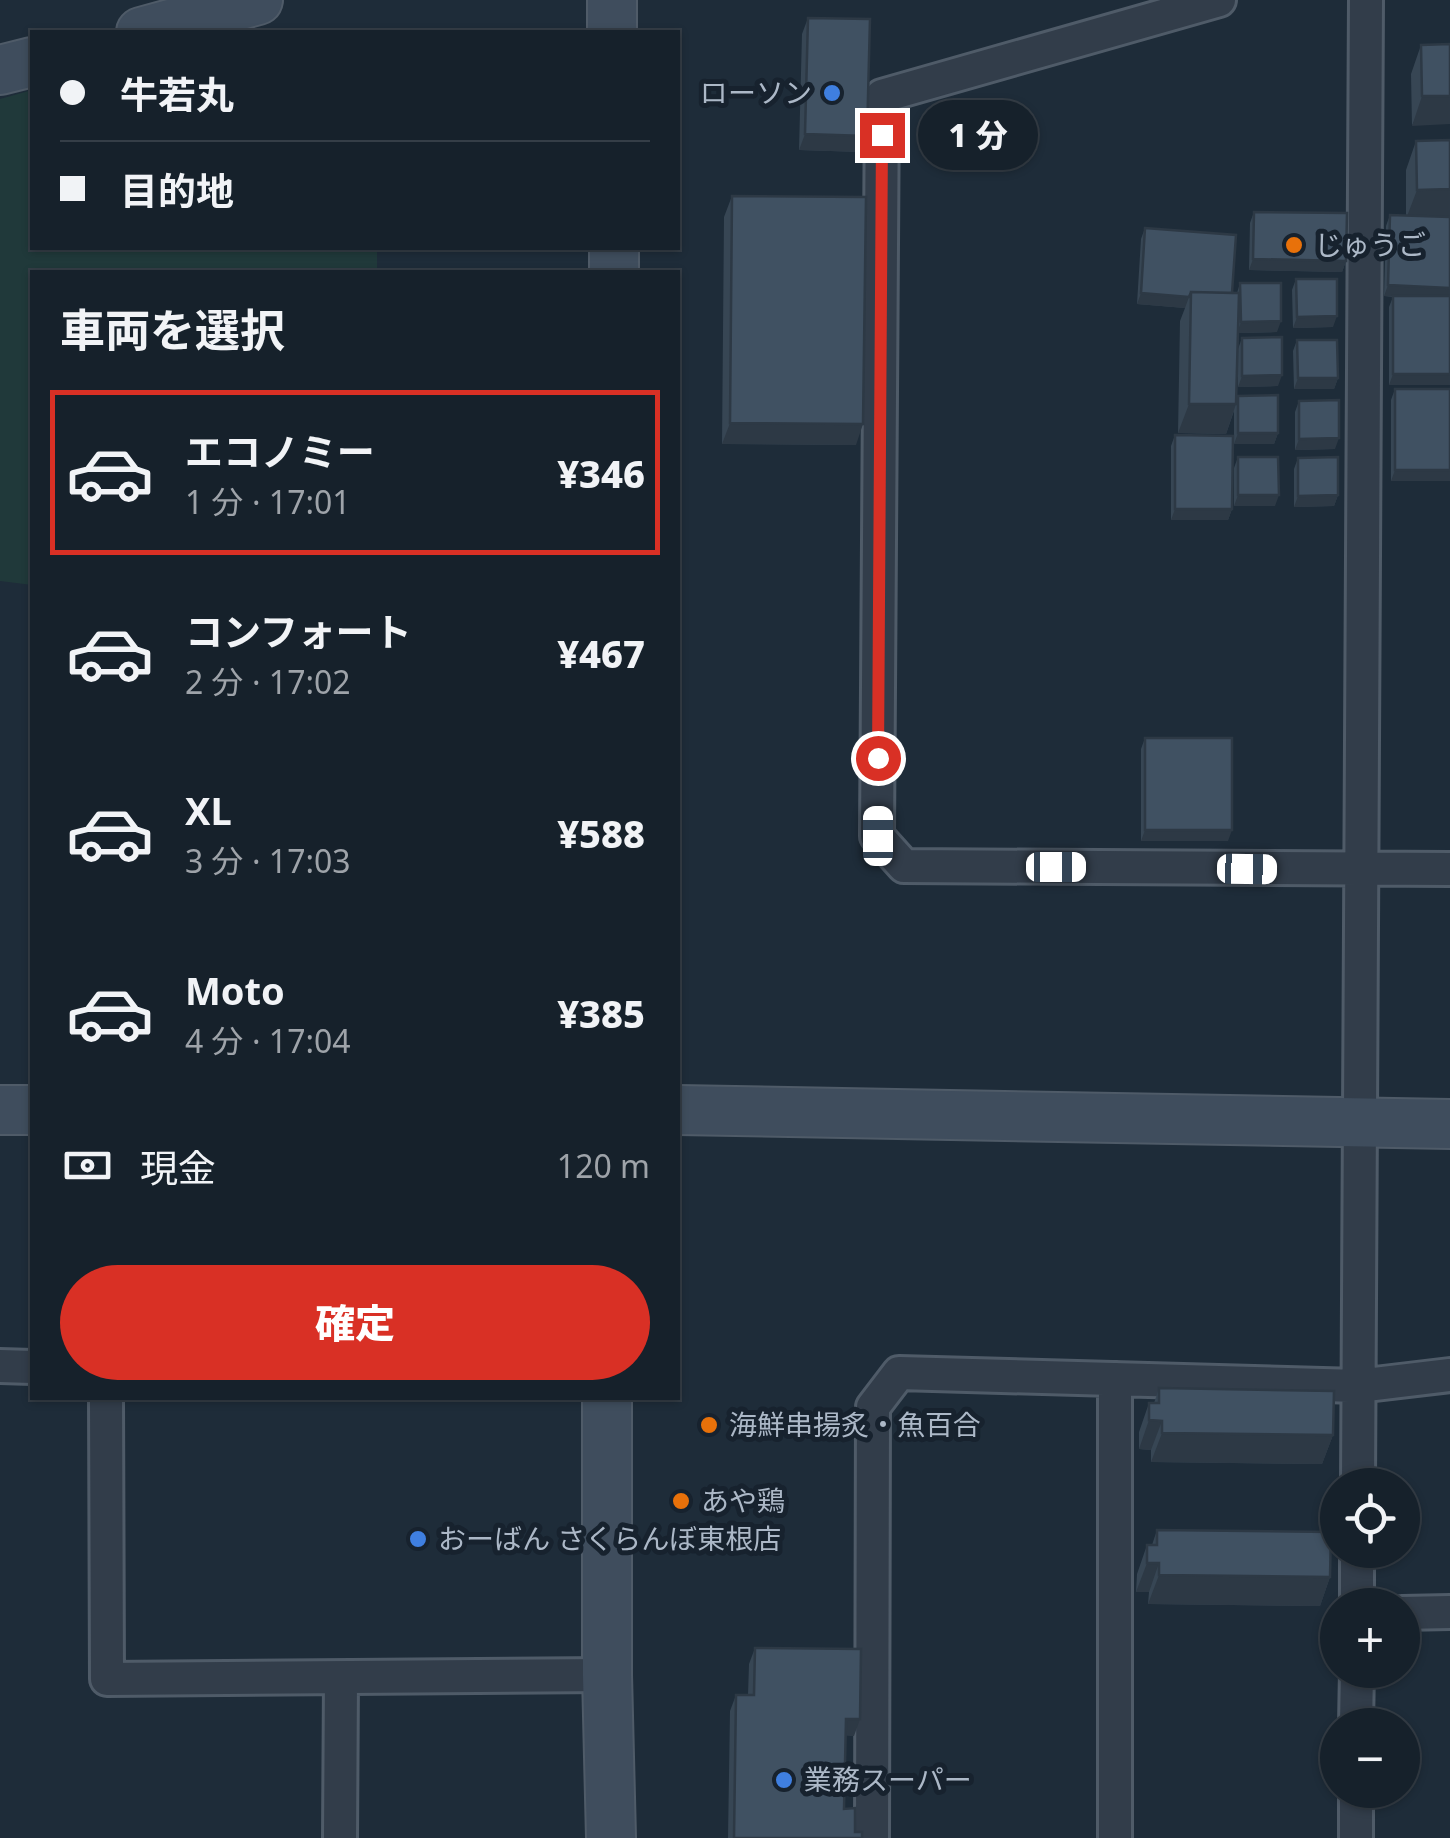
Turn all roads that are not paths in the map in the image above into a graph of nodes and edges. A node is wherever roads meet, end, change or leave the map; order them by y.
1 (258, 0) edge
2 (612, 0) edge
3 (1218, 0) edge
4 (1366, 0) edge
5 (148, 30) edge
6 (612, 30) edge
7 (30, 62) edge
8 (0, 70) edge
9 (1450, 869) edge
10 (1361, 870) junction
11 (0, 1110) edge
12 (30, 1110) edge
13 (680, 1110) edge
14 (1359, 1123) junction
15 (1450, 1124) edge
16 (0, 1366) edge
17 (30, 1367) edge
18 (1450, 1375) edge
19 (1115, 1380) junction
20 (1358, 1386) junction
21 (106, 1400) edge
22 (607, 1400) edge
23 (1358, 1468) edge
24 (1450, 1612) edge
25 (1420, 1613) edge
26 (607, 1676) junction
27 (341, 1680) junction
28 (1356, 1808) edge
29 (340, 1838) edge
30 (611, 1838) edge
31 (872, 1838) edge
32 (1115, 1838) edge
33 (1356, 1838) edge

1 - 5 street
2 - 6 street
3 - 10 street
4 - 10 street
7 - 8 street
9 - 10 street
10 - 14 street
11 - 12 street
13 - 14 street
14 - 15 street
14 - 20 street
16 - 17 street
18 - 20 street
19 - 20 street
19 - 31 street
19 - 32 street
20 - 23 street
21 - 27 street
22 - 26 street
24 - 25 street
26 - 27 street
26 - 30 street
27 - 29 street
28 - 33 street

